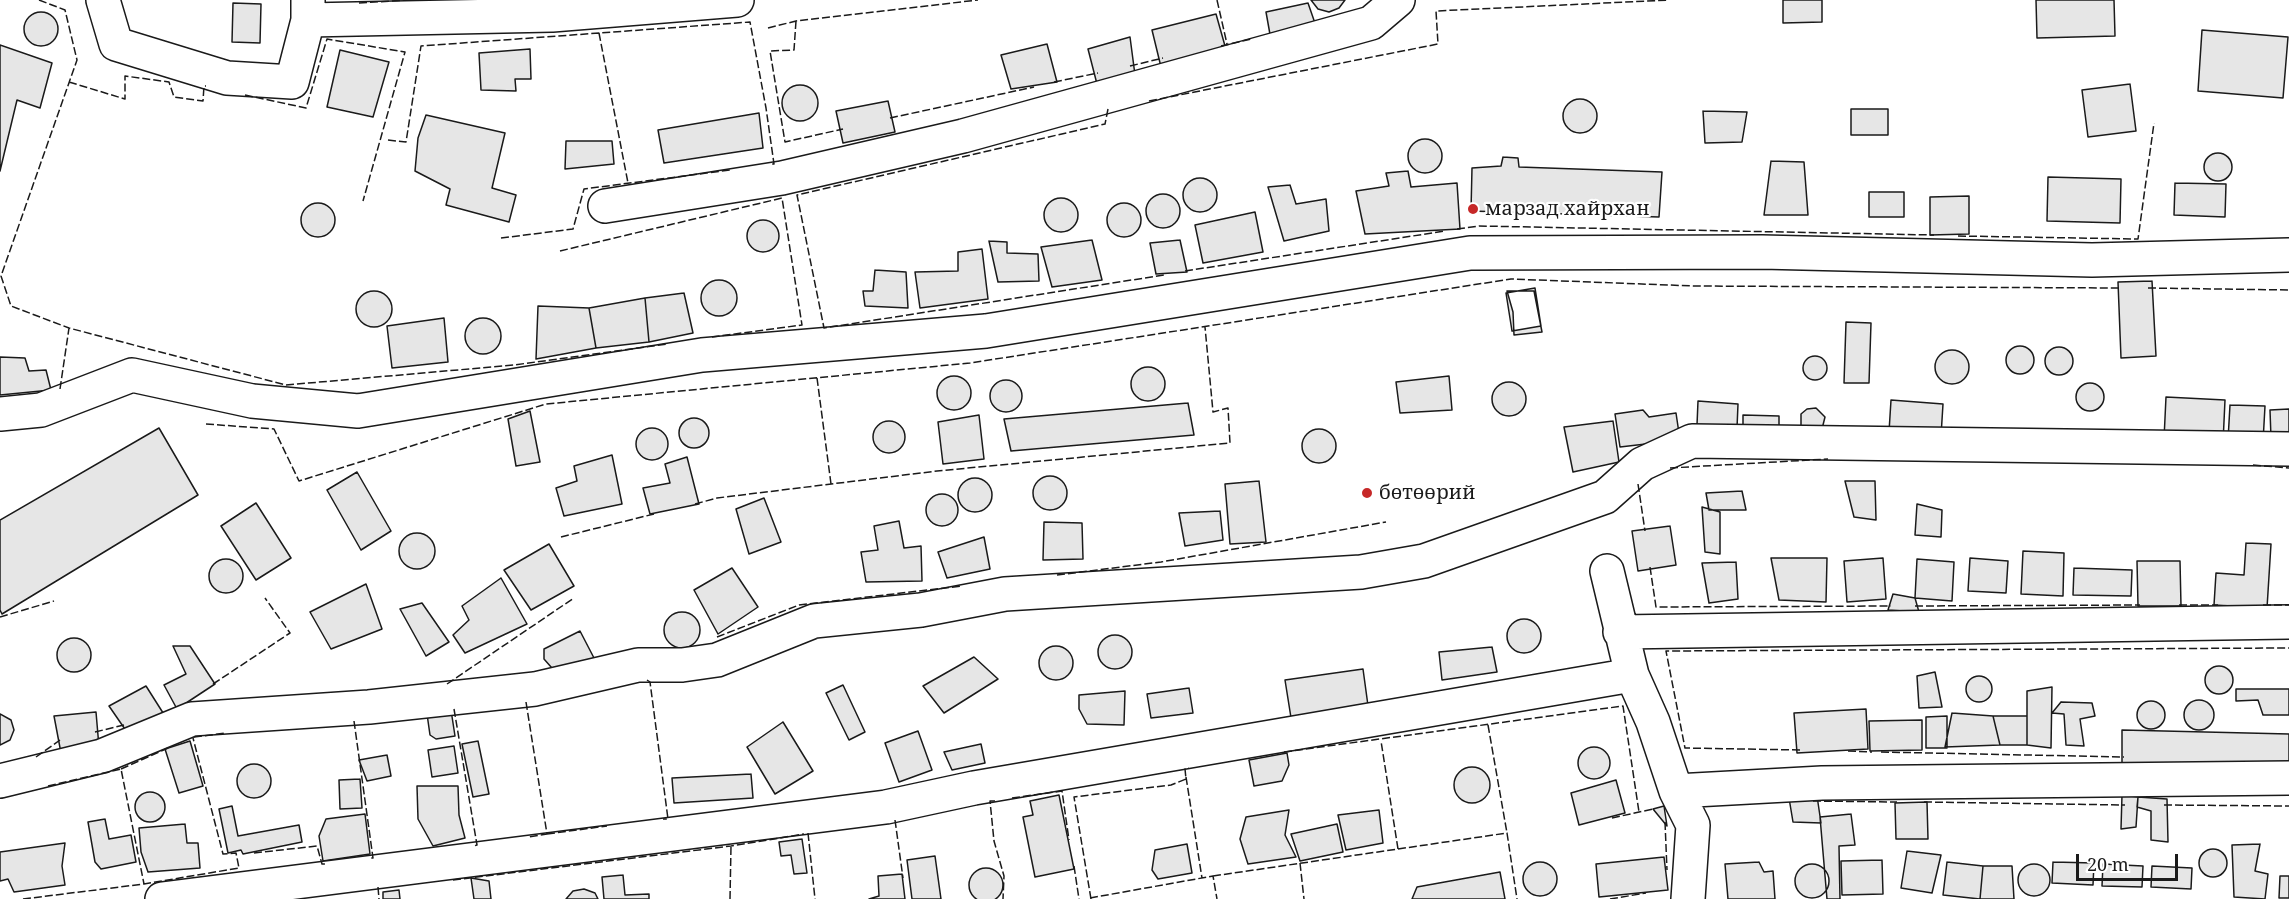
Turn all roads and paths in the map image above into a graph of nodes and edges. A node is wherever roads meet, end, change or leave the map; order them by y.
1 (103, 0) edge
2 (737, 0) edge
3 (1398, 0) edge
4 (308, 10) edge
5 (605, 206) dead end
6 (2289, 255) edge
7 (0, 414) edge
8 (2289, 448) edge
9 (1607, 571) dead end
10 (2289, 622) edge
11 (1620, 632) junction
12 (1632, 675) junction
13 (2289, 778) edge
14 (0, 781) edge
15 (1676, 791) junction
16 (162, 899) edge
17 (1688, 899) edge

1 - 4 street
2 - 4 street
3 - 5 street
6 - 7 street
8 - 14 street
9 - 11 street
10 - 11 street
11 - 12 street
12 - 15 street
12 - 16 street
13 - 15 street
15 - 17 street

